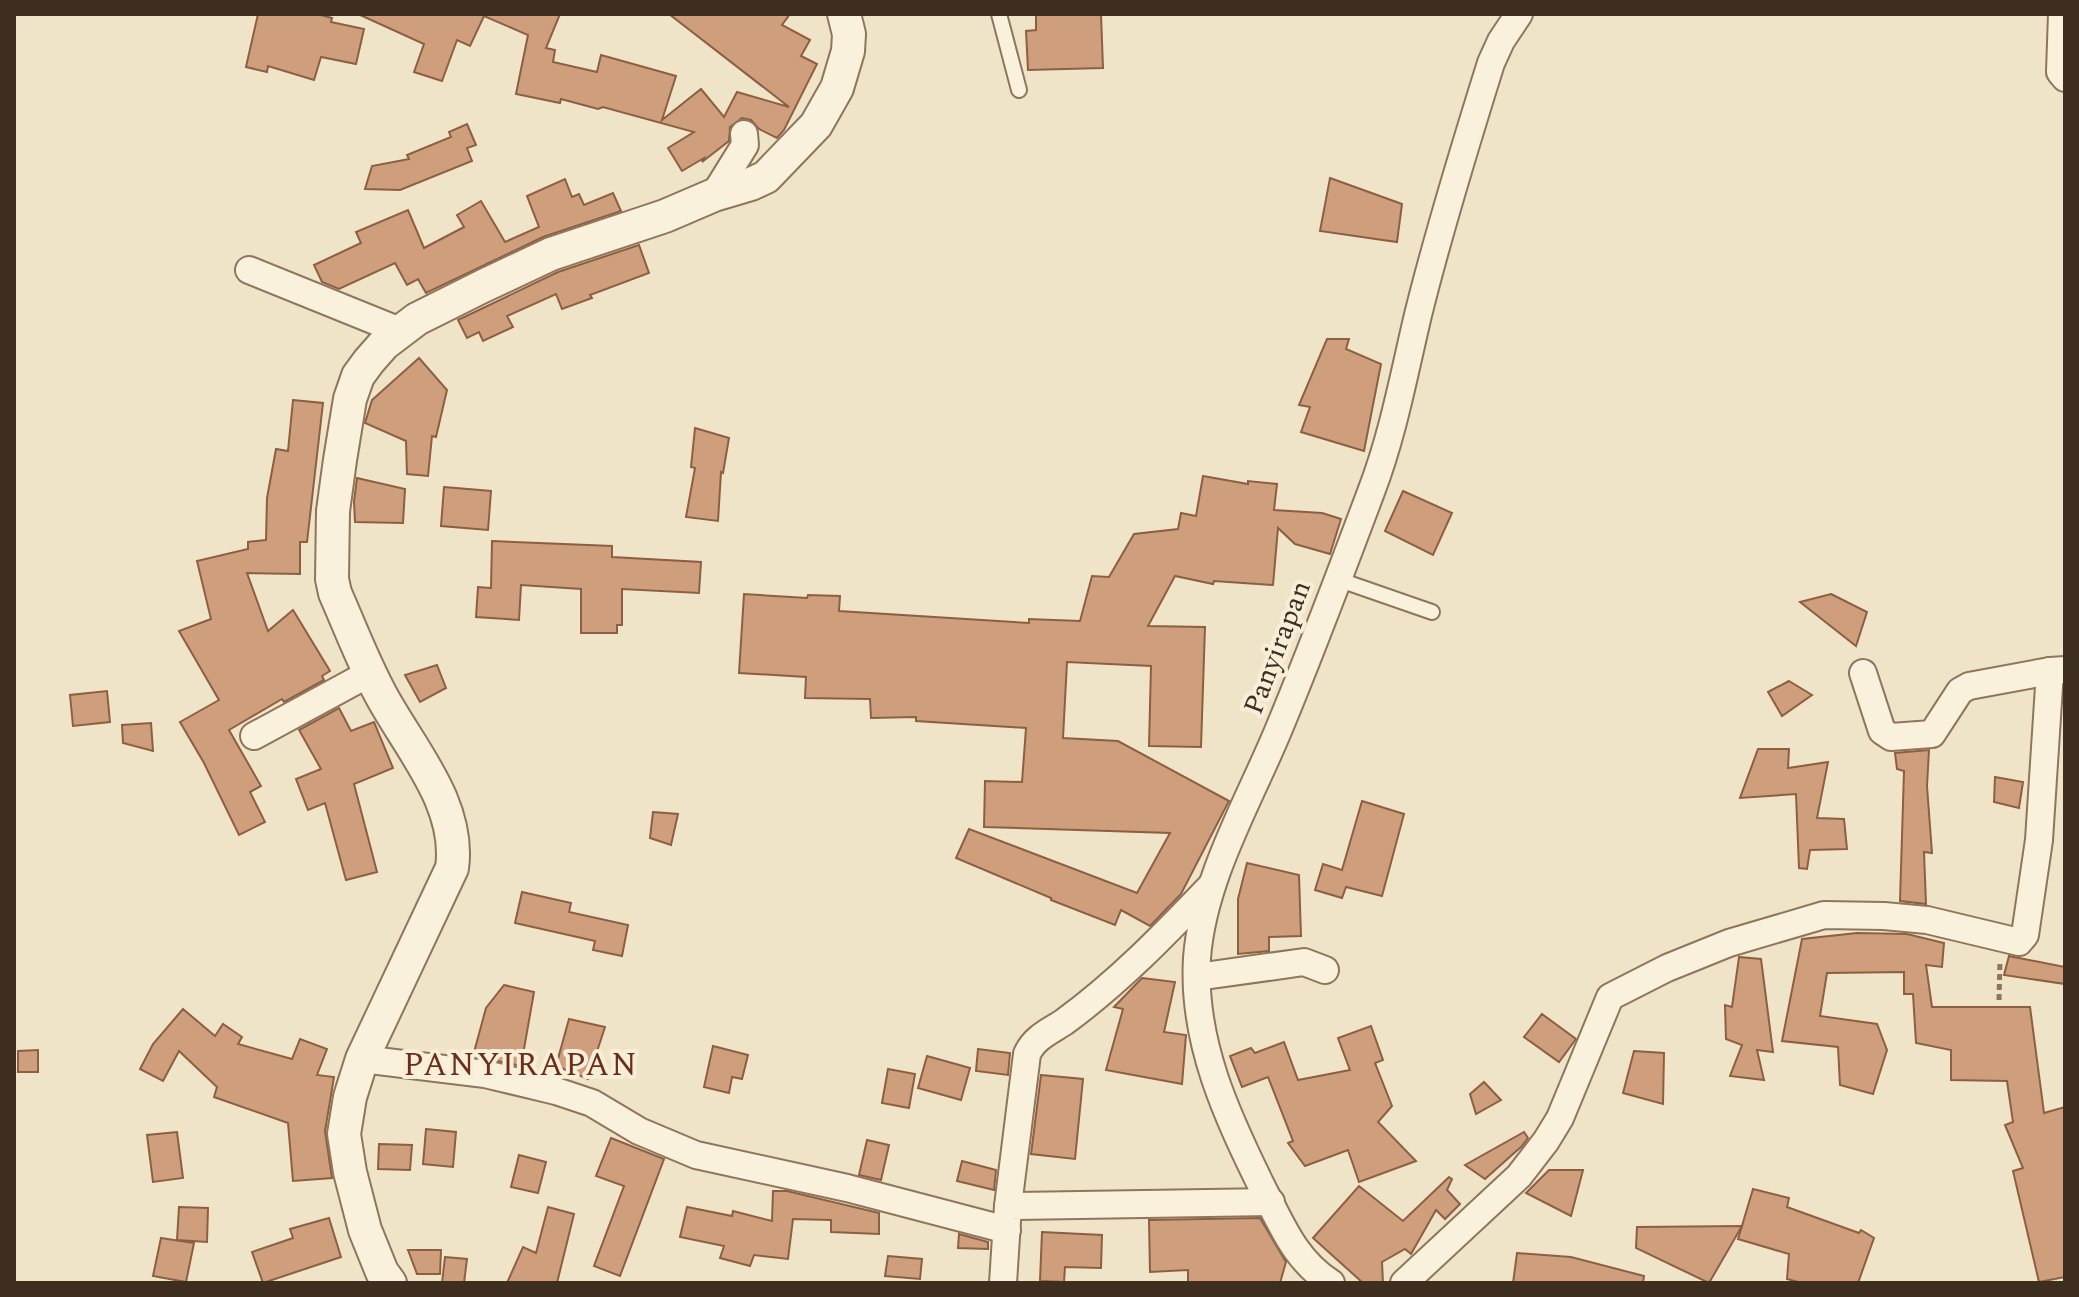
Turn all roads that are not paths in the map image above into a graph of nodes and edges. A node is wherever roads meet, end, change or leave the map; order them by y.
1 (844, 14) edge
2 (999, 14) edge
3 (1519, 14) edge
4 (2062, 14) edge
5 (2065, 78) edge
6 (1019, 90) dead end
7 (744, 134) dead end
8 (714, 195) junction
9 (249, 270) dead end
10 (400, 331) junction
11 (1337, 579) junction
12 (1432, 612) dead end
13 (2058, 670) edge
14 (370, 673) junction
15 (1863, 673) dead end
16 (254, 736) dead end
17 (1215, 882) junction
18 (1325, 970) dead end
19 (1197, 977) junction
20 (362, 1059) junction
21 (1271, 1202) junction
22 (1008, 1218) junction
23 (390, 1283) edge
24 (1003, 1283) edge
25 (1331, 1283) edge
26 (1404, 1283) edge

1 - 8 street
2 - 6 lane
3 - 11 street, Panyirapan
4 - 5 street
7 - 8 street
8 - 10 street
9 - 10 street
10 - 14 street
11 - 12 lane
11 - 17 street, Panyirapan
13 - 15 street
13 - 26 street
14 - 16 street
14 - 20 street
17 - 19 street, Panyirapan
17 - 22 street
18 - 19 street
19 - 21 street, Panyirapan
20 - 22 street
20 - 23 street
21 - 22 street
21 - 25 street, Panyirapan
22 - 24 street

